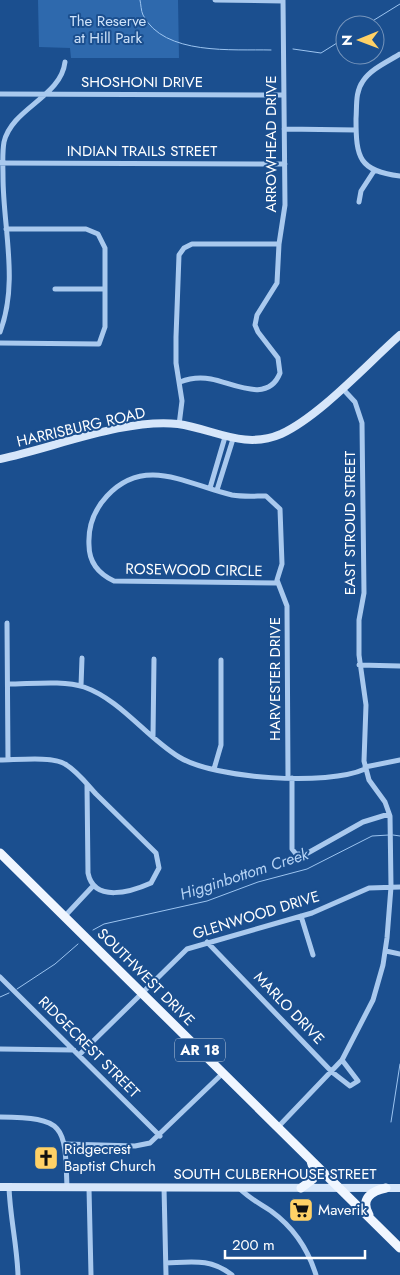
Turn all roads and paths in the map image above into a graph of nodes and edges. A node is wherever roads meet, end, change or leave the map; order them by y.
1 (215, 0) edge
2 (283, 1) edge
3 (400, 54) edge
4 (65, 62) dead end
5 (0, 94) edge
6 (44, 94) junction
7 (284, 95) junction
8 (284, 129) junction
9 (356, 130) junction
10 (2, 163) edge
11 (285, 164) junction
12 (374, 171) junction
13 (400, 176) edge
14 (360, 202) dead end
15 (6, 229) junction
16 (279, 244) junction
17 (55, 289) dead end
18 (105, 289) junction
19 (0, 332) edge
20 (400, 335) edge
21 (0, 343) edge
22 (180, 382) junction
23 (341, 388) junction
24 (179, 424) junction
25 (229, 438) junction
26 (0, 460) edge
27 (210, 488) junction
28 (217, 490) junction
29 (277, 583) junction
30 (8, 623) dead end
31 (82, 658) dead end
32 (154, 659) dead end
33 (221, 660) dead end
34 (359, 665) junction
35 (400, 666) edge
36 (8, 684) junction
37 (81, 686) junction
38 (153, 737) junction
39 (0, 760) edge
40 (8, 760) junction
41 (400, 760) edge
42 (365, 768) junction
43 (214, 769) junction
44 (290, 778) junction
45 (87, 785) junction
46 (389, 814) junction
47 (0, 853) edge
48 (93, 886) junction
49 (391, 887) junction
50 (400, 887) edge
51 (64, 916) junction
52 (301, 916) junction
53 (207, 942) junction
54 (386, 951) junction
55 (400, 954) edge
56 (313, 955) dead end
57 (0, 977) edge
58 (142, 993) junction
59 (0, 1049) edge
60 (74, 1050) junction
61 (79, 1055) junction
62 (342, 1060) junction
63 (332, 1072) junction
64 (223, 1073) junction
65 (0, 1117) edge
66 (278, 1127) junction
67 (160, 1136) junction
68 (66, 1144) junction
69 (310, 1158) junction
70 (0, 1187) edge
71 (9, 1187) junction
72 (164, 1187) junction
73 (67, 1188) junction
74 (90, 1188) junction
75 (239, 1188) junction
76 (301, 1188) junction
77 (340, 1188) junction
78 (386, 1188) junction
79 (400, 1188) edge
80 (370, 1218) junction
81 (400, 1248) edge
82 (166, 1263) junction
83 (18, 1275) edge
84 (92, 1275) edge
85 (166, 1275) edge
86 (232, 1275) edge
87 (316, 1275) edge

1 - 2 street
2 - 7 street, ARROWHEAD DRIVE
3 - 9 street
4 - 6 street
5 - 6 street, SHOSHONI DRIVE
6 - 7 street, SHOSHONI DRIVE
6 - 10 street
7 - 8 street, ARROWHEAD DRIVE
8 - 9 street
8 - 11 street, ARROWHEAD DRIVE
9 - 12 street
10 - 11 street, INDIAN TRAILS STREET
10 - 15 street
11 - 16 street, ARROWHEAD DRIVE
12 - 13 street
12 - 14 street
15 - 18 street
15 - 19 street
16 - 22 street
16 - 22 street, ARROWHEAD DRIVE
17 - 18 street
18 - 21 street
20 - 23 main road, HARRISBURG ROAD
22 - 24 street
23 - 25 main road, HARRISBURG ROAD
23 - 34 street, EAST STROUD STREET
24 - 25 main road, HARRISBURG ROAD
24 - 26 main road, HARRISBURG ROAD
25 - 27 street
25 - 28 street
27 - 28 street, ROSEWOOD CIRCLE
27 - 29 street, ROSEWOOD CIRCLE
28 - 29 street, ROSEWOOD CIRCLE
29 - 44 street, HARVESTER DRIVE
30 - 36 street
31 - 37 street
32 - 38 street
33 - 43 street
34 - 35 street
34 - 42 street, EAST STROUD STREET
36 - 37 street
36 - 40 street
37 - 38 street
38 - 43 street
39 - 40 street
40 - 45 street
41 - 42 street
42 - 44 street
42 - 46 street
43 - 44 street
44 - 46 street, HARVESTER DRIVE
45 - 48 street
45 - 48 street
46 - 49 street
47 - 51 main road, SOUTHWEST DRIVE / AR 18
48 - 51 street
49 - 50 street, GLENWOOD DRIVE
49 - 52 street, GLENWOOD DRIVE
49 - 54 street
51 - 58 main road, SOUTHWEST DRIVE / AR 18
52 - 53 street, GLENWOOD DRIVE
52 - 56 street
53 - 58 street, GLENWOOD DRIVE
53 - 63 street, MARLO DRIVE
54 - 55 street
54 - 62 street
57 - 60 street, RIDGECREST STREET
58 - 61 street, GLENWOOD DRIVE
58 - 64 main road, SOUTHWEST DRIVE / AR 18
59 - 60 street
60 - 61 street, RIDGECREST STREET
61 - 67 street, RIDGECREST STREET
62 - 63 street
62 - 63 street, MARLO DRIVE
63 - 66 street
64 - 66 main road, SOUTHWEST DRIVE / AR 18
64 - 67 street
65 - 68 street
66 - 69 main road, SOUTHWEST DRIVE / AR 18
67 - 68 street
68 - 73 street
69 - 76 main road
69 - 77 main road, SOUTHWEST DRIVE / AR 18
70 - 71 main road, SOUTH CULBERHOUSE STREET
71 - 73 main road, SOUTH CULBERHOUSE STREET
71 - 83 street
72 - 74 main road, SOUTH CULBERHOUSE STREET
72 - 75 main road, SOUTH CULBERHOUSE STREET
72 - 82 street
73 - 74 main road, SOUTH CULBERHOUSE STREET
74 - 84 street
75 - 76 main road, SOUTH CULBERHOUSE STREET
75 - 87 street
76 - 77 main road, SOUTH CULBERHOUSE STREET
77 - 78 main road, SOUTH CULBERHOUSE STREET
77 - 80 main road, SOUTHWEST DRIVE / AR 18
78 - 79 main road, SOUTH CULBERHOUSE STREET
78 - 80 main road
80 - 81 main road, SOUTHWEST DRIVE / AR 18
82 - 85 street
82 - 86 street

